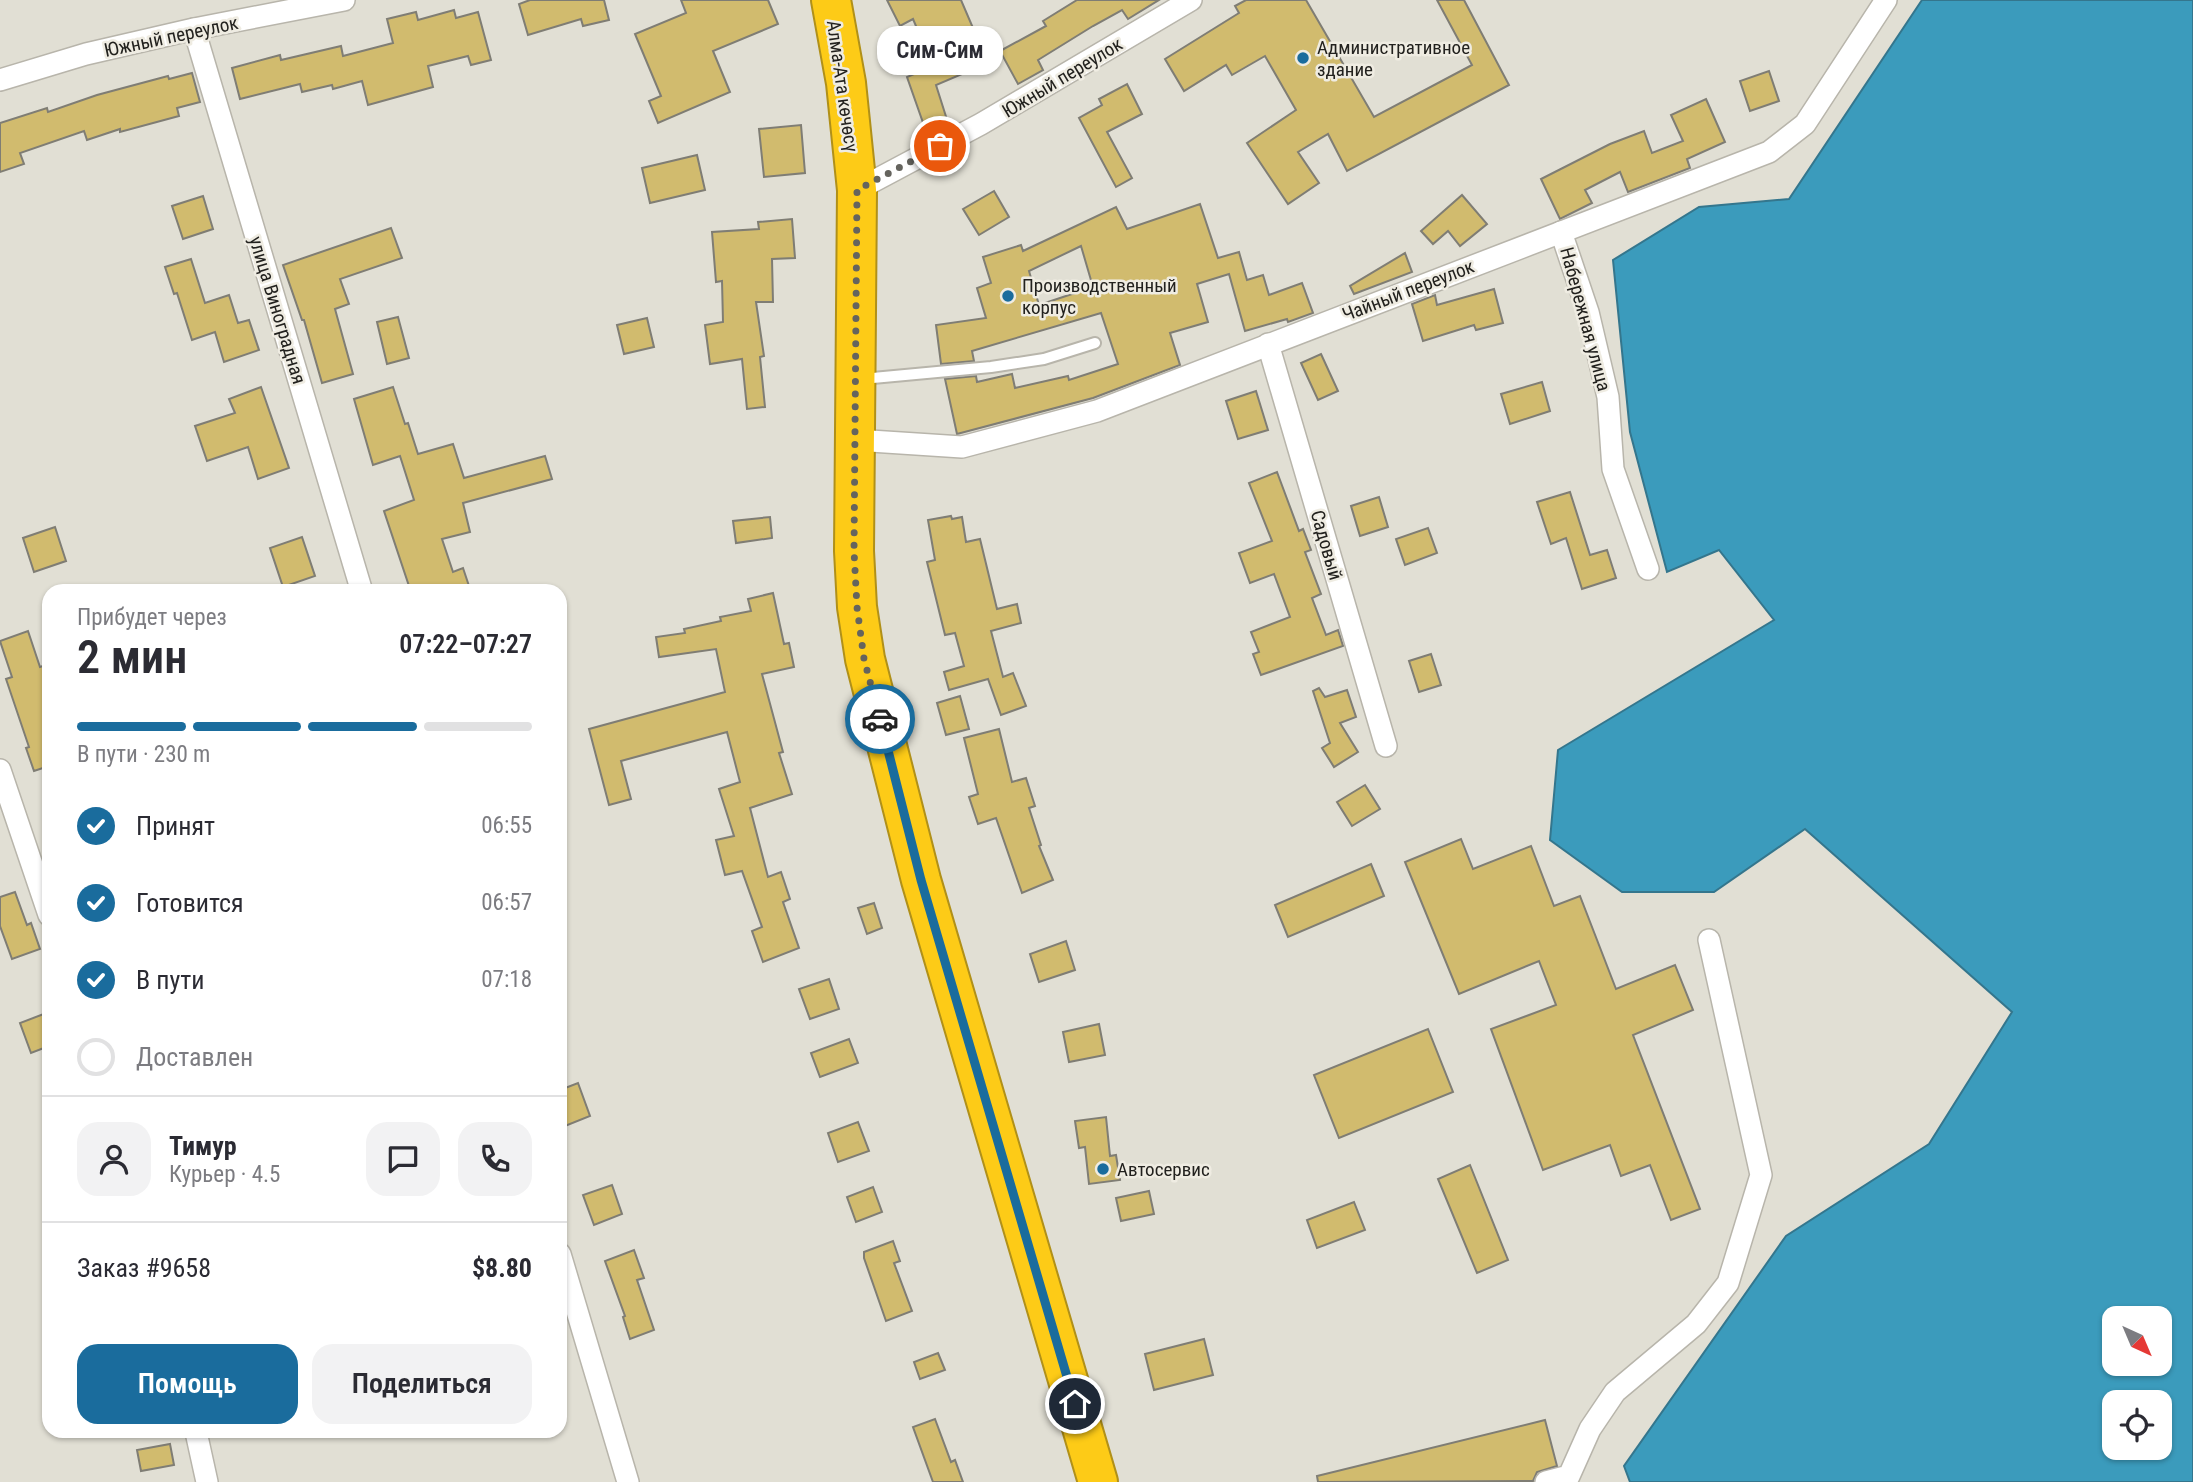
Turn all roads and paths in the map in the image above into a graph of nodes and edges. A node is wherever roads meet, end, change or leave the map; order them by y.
1 (344, 0) edge
2 (831, 0) edge
3 (1192, 0) edge
4 (1886, 0) edge
5 (194, 29) junction
6 (0, 80) edge
7 (857, 190) junction
8 (1562, 232) junction
9 (1095, 343) dead end
10 (1268, 344) junction
11 (856, 380) junction
12 (855, 440) junction
13 (1648, 569) dead end
14 (360, 584) edge
15 (1387, 746) dead end
16 (0, 770) edge
17 (42, 894) edge
18 (1709, 940) dead end
19 (567, 1277) edge
20 (197, 1438) edge
21 (207, 1482) edge
22 (628, 1482) edge
23 (1098, 1482) edge
24 (1546, 1482) edge

1 - 5 street, Южный переулок
2 - 7 highway, Алма-Ата көчөсү
3 - 7 street, Южный переулок
4 - 8 street, Чайный переулок
5 - 6 street, Южный переулок
5 - 14 street, улица Виноградная
7 - 11 highway, Алма-Ата көчөсү
8 - 10 street, Чайный переулок
8 - 13 street, Набережная улица
9 - 11 lane
10 - 12 street, Чайный переулок
10 - 15 street, Садовый
11 - 12 highway, Алма-Ата көчөсү
12 - 23 highway, Алма-Ата көчөсү
16 - 17 street
18 - 24 street
19 - 22 street
20 - 21 street

